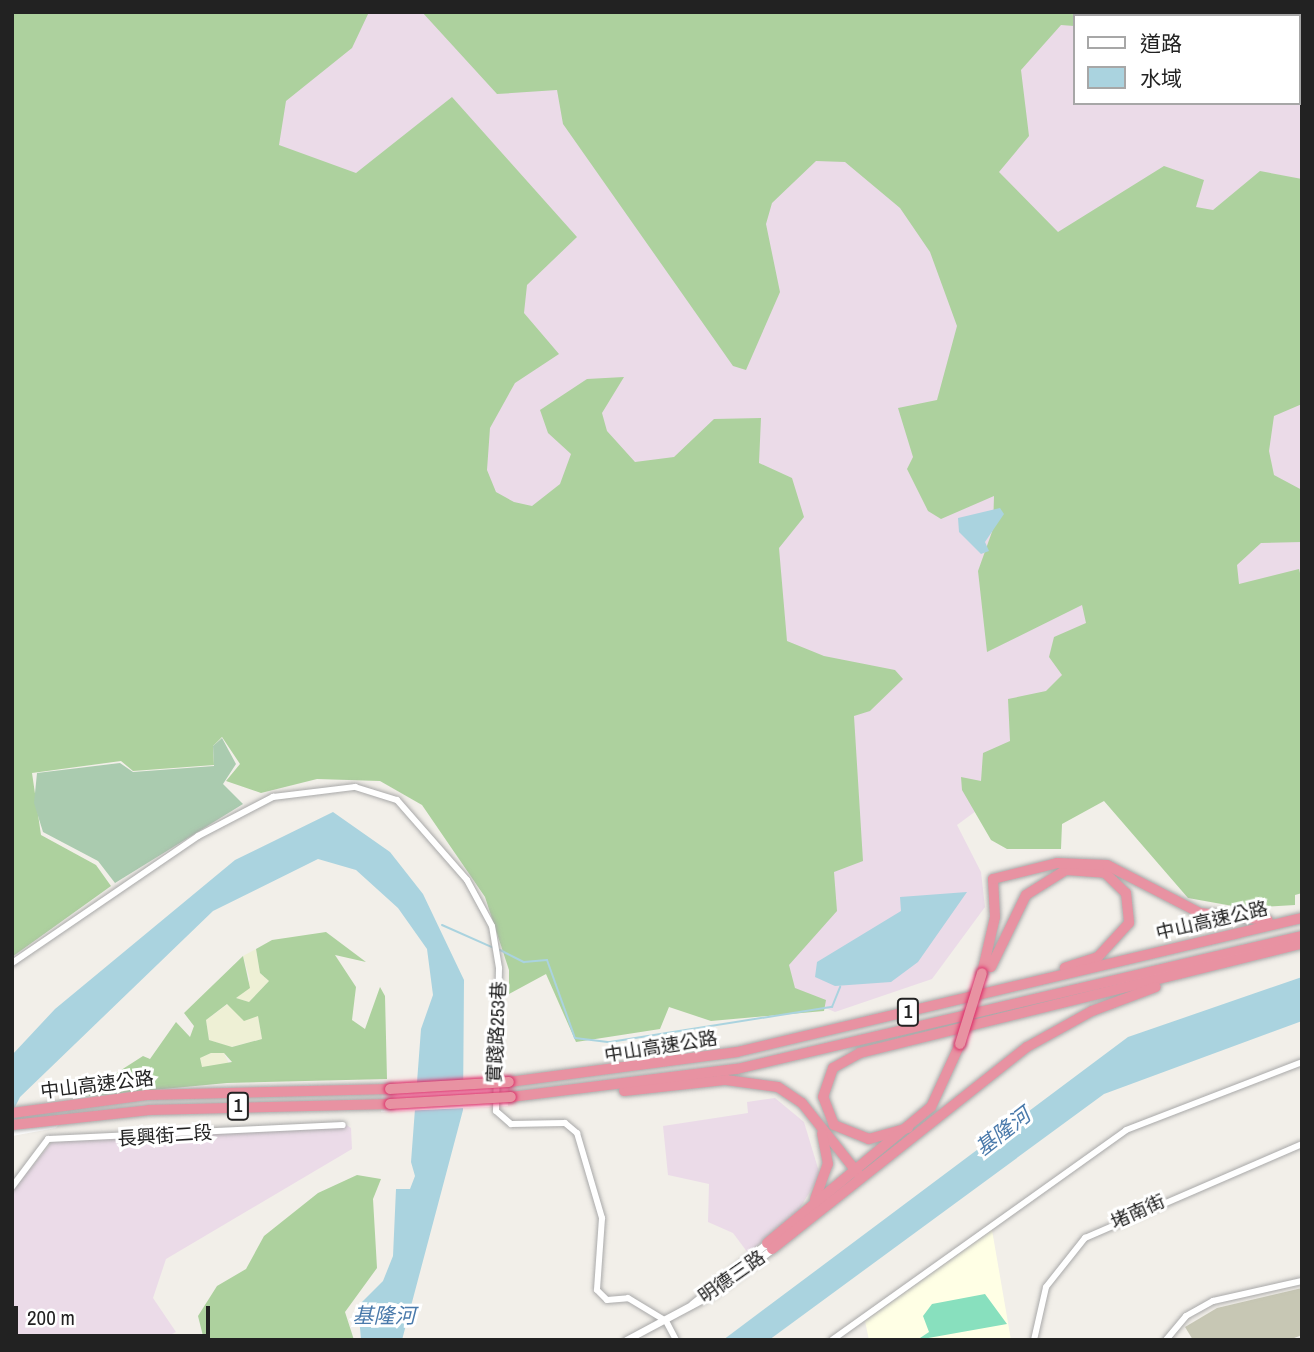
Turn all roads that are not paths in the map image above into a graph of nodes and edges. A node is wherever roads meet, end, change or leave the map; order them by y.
1 (1302, 916) edge
2 (1301, 942) edge
3 (12, 963) edge
4 (985, 974) junction
5 (1013, 987) junction
6 (1302, 1062) edge
7 (565, 1093) junction
8 (12, 1113) edge
9 (815, 1119) junction
10 (12, 1125) edge
11 (343, 1125) dead end
12 (910, 1132) junction
13 (1302, 1144) edge
14 (857, 1173) junction
15 (12, 1187) edge
16 (808, 1209) junction
17 (770, 1246) junction
18 (1302, 1281) edge
19 (666, 1321) junction
20 (675, 1337) edge
21 (626, 1340) edge
22 (832, 1340) edge
23 (1034, 1340) edge
24 (1166, 1340) edge

1 - 4 highway
1 - 5 highway, 中山高速公路 / 1
2 - 7 highway, 中山高速公路 / 1
2 - 12 highway
2 - 12 highway
3 - 19 street, 實踐路253巷
4 - 5 highway
4 - 12 highway
5 - 8 highway, 中山高速公路 / 1, bridge
6 - 22 street
7 - 9 highway
7 - 10 highway, 中山高速公路 / 1, bridge
9 - 14 highway
9 - 16 highway
11 - 15 street, 長興街二段
12 - 14 highway
13 - 23 street, 堵南街
14 - 16 highway
14 - 17 highway
16 - 17 highway
17 - 19 street, 明德三路
18 - 24 street
19 - 20 street
19 - 21 street, 明德三路

